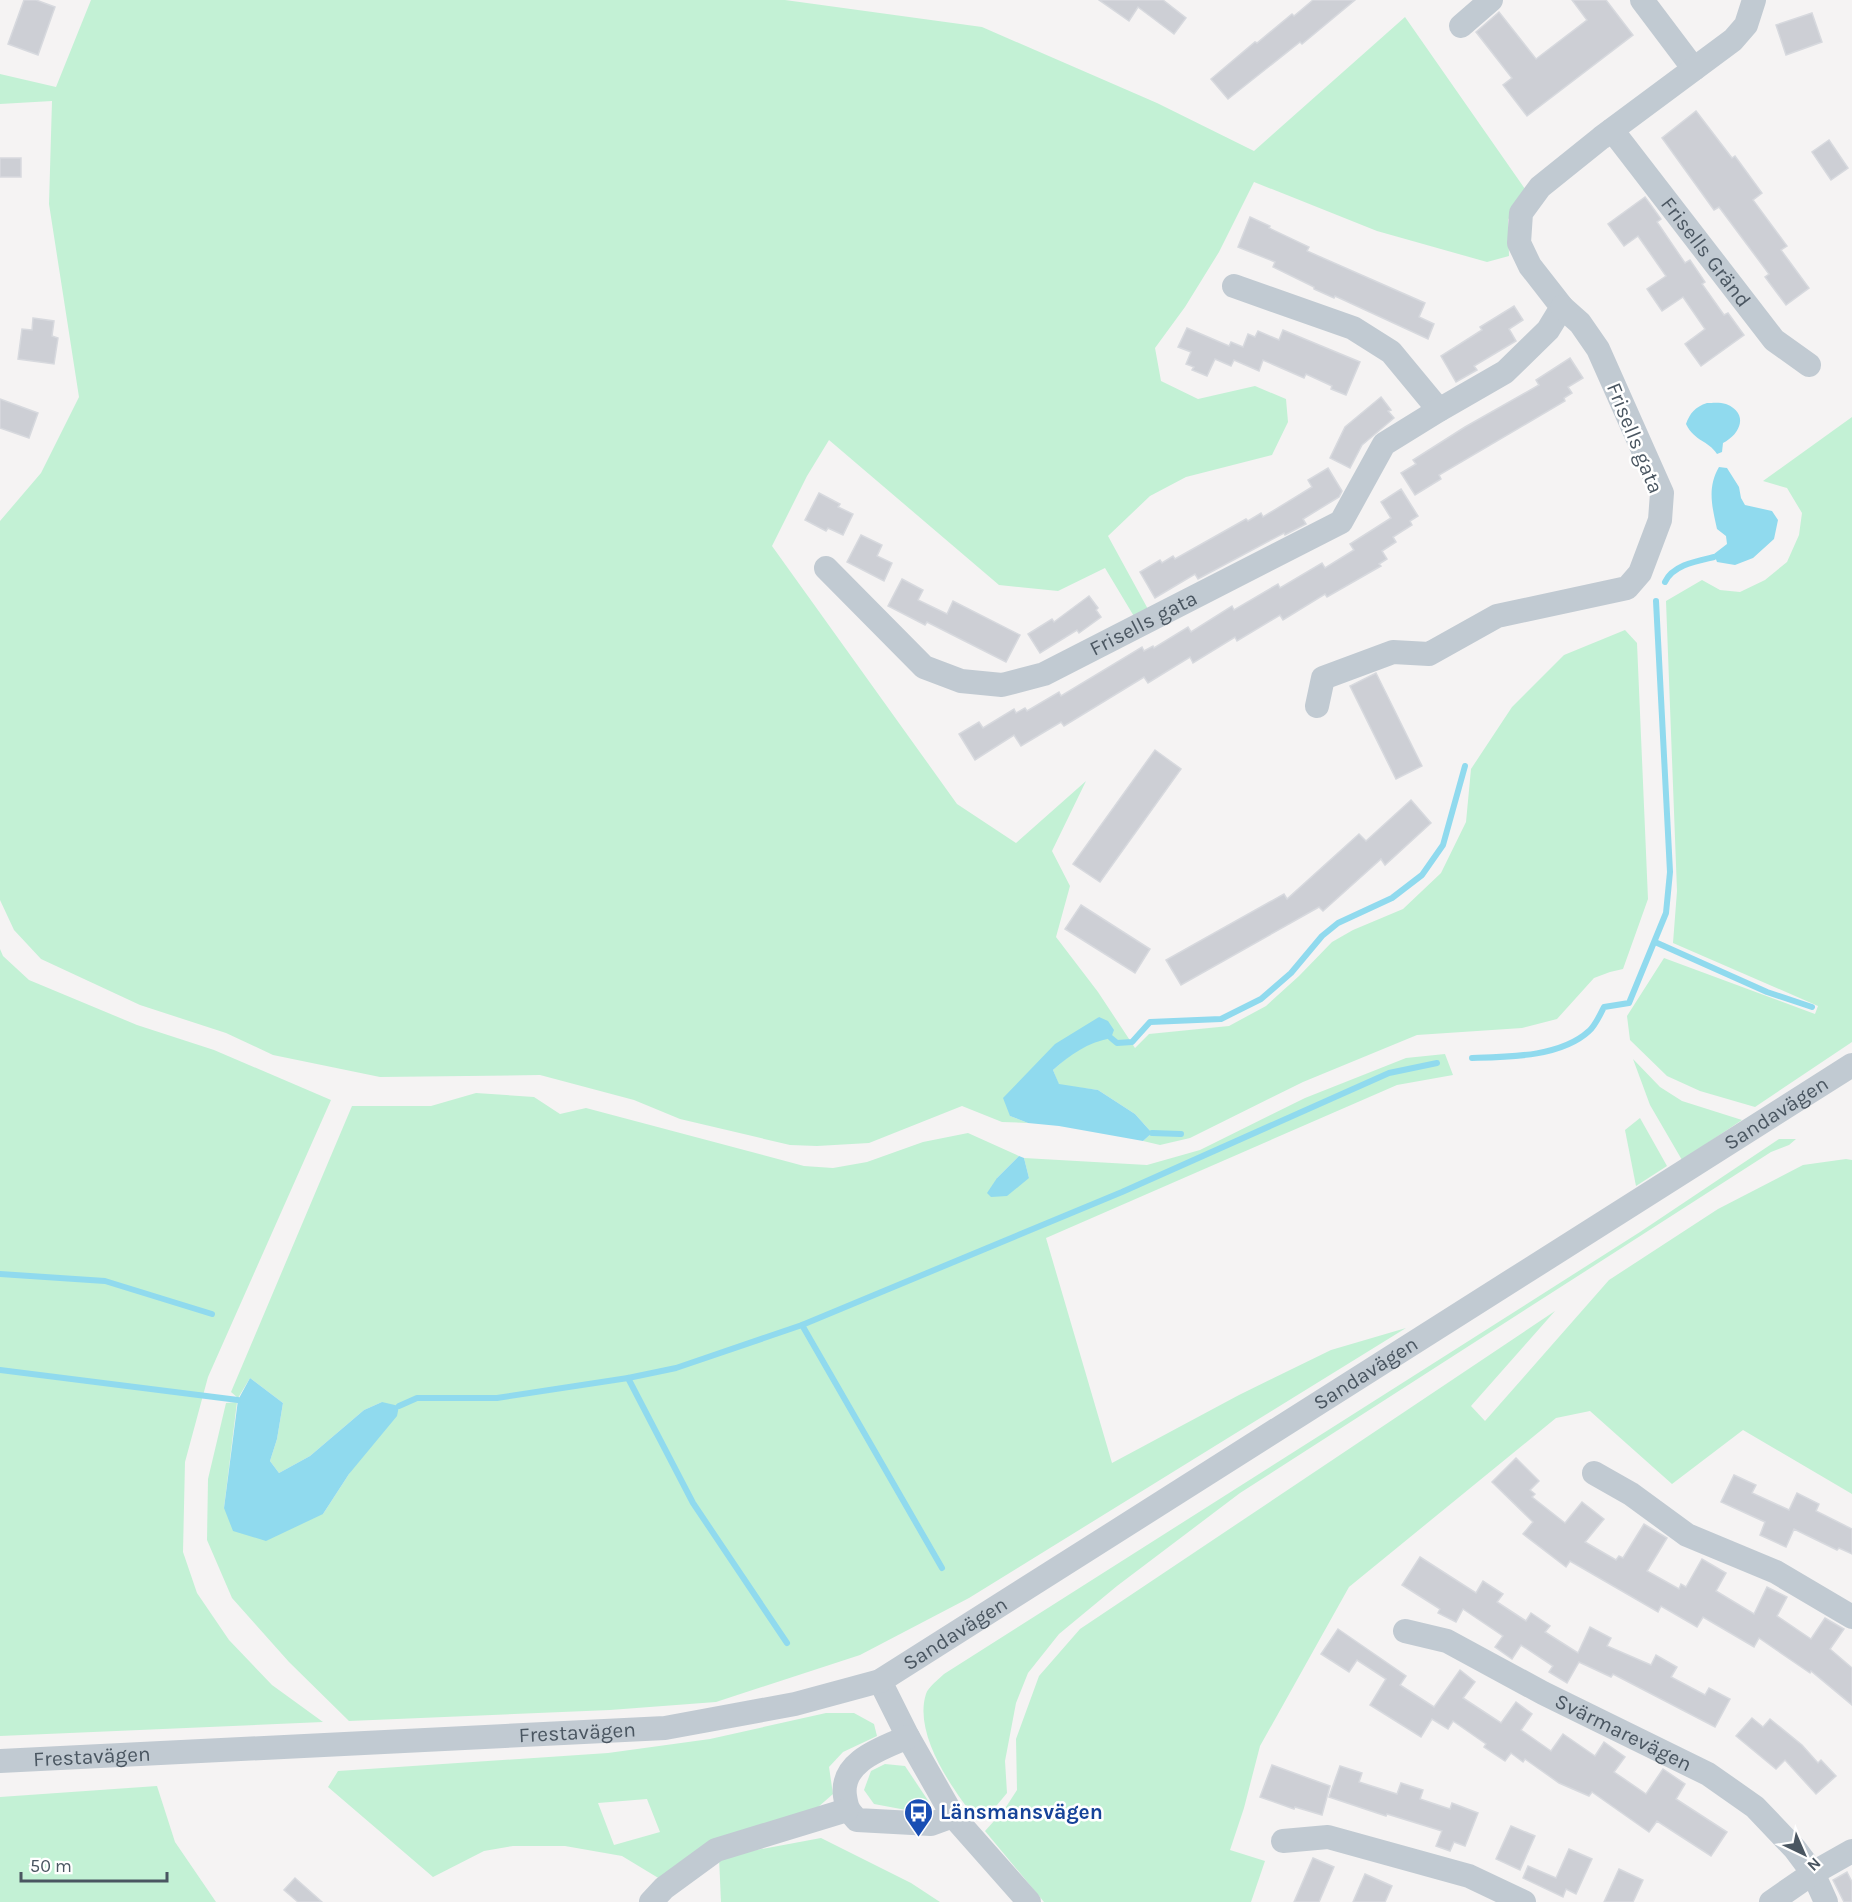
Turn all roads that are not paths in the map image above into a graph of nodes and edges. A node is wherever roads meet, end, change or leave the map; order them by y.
1 (1491, 0) edge
2 (1642, 0) edge
3 (1754, 0) edge
4 (1461, 26) dead end
5 (1694, 69) junction
6 (1612, 130) junction
7 (1234, 286) dead end
8 (1562, 307) junction
9 (1809, 364) dead end
10 (1439, 410) junction
11 (826, 568) dead end
12 (1317, 706) dead end
13 (1852, 1065) edge
14 (1594, 1473) dead end
15 (1852, 1617) edge
16 (1405, 1631) dead end
17 (880, 1681) junction
18 (908, 1737) junction
19 (0, 1761) edge
20 (848, 1810) junction
21 (954, 1816) junction
22 (1283, 1841) dead end
23 (1852, 1851) edge
24 (1813, 1873) junction
25 (651, 1902) edge
26 (1029, 1902) edge
27 (1524, 1902) edge
28 (1771, 1902) edge
29 (1826, 1902) edge

1 - 4 street
2 - 5 street
3 - 5 street, Frisells gata
5 - 6 street, Frisells gata
6 - 8 street, Frisells gata
6 - 9 street, Frisells Gränd
7 - 10 street
8 - 10 street, Frisells gata
8 - 12 street, Frisells gata
10 - 11 street, Frisells gata
13 - 17 street, Sandavägen
14 - 15 street
16 - 24 street, Svärmarevägen
17 - 18 street
17 - 19 street, Frestavägen
18 - 20 street
18 - 21 street
20 - 21 street
20 - 25 street
21 - 26 street
22 - 27 street
23 - 24 street
24 - 28 street
24 - 29 street, Svärmarevägen

